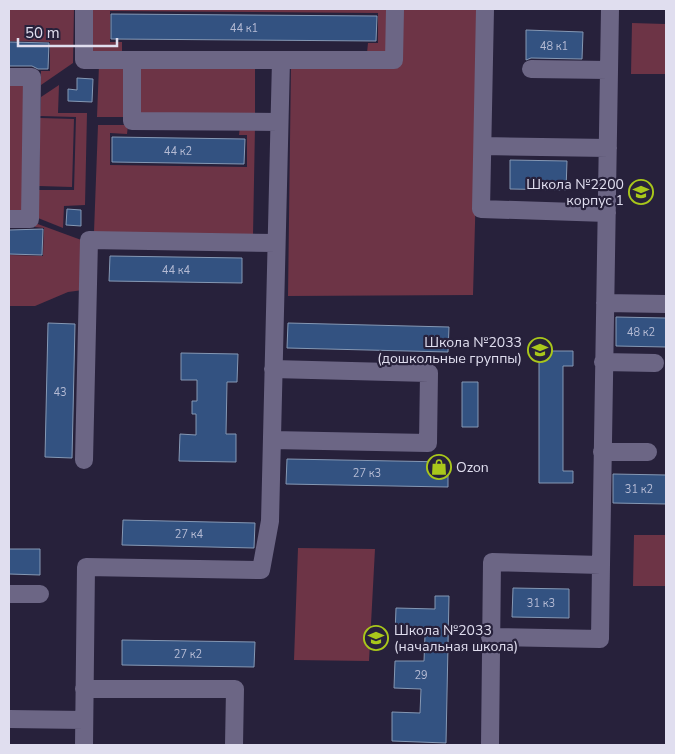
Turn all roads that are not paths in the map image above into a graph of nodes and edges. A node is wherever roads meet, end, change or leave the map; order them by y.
1 (84, 9) edge
2 (395, 9) edge
3 (485, 9) edge
4 (610, 9) edge
5 (132, 60) junction
6 (281, 60) junction
7 (531, 69) dead end
8 (608, 70) junction
9 (9, 77) edge
10 (279, 122) junction
11 (483, 146) junction
12 (608, 148) junction
13 (607, 213) junction
14 (9, 219) edge
15 (276, 243) junction
16 (604, 303) junction
17 (666, 304) edge
18 (603, 362) junction
19 (654, 363) dead end
20 (273, 369) junction
21 (272, 440) junction
22 (602, 452) junction
23 (648, 452) dead end
24 (84, 460) dead end
25 (601, 566) junction
26 (9, 594) edge
27 (40, 594) dead end
28 (490, 637) junction
29 (84, 688) junction
30 (9, 719) edge
31 (84, 720) junction
32 (84, 745) edge
33 (234, 745) edge
34 (490, 745) edge

1 - 5 lane
2 - 6 lane
3 - 11 lane
4 - 8 lane
5 - 6 lane
5 - 10 lane
6 - 10 lane
7 - 8 lane
8 - 12 lane
9 - 14 lane
10 - 15 lane
11 - 12 lane
11 - 13 lane
12 - 13 lane
13 - 16 lane
15 - 20 lane
15 - 24 lane
16 - 17 lane
16 - 18 lane
18 - 19 lane
18 - 22 lane
20 - 21 lane
20 - 21 lane
21 - 29 lane
22 - 23 lane
22 - 25 lane
25 - 28 lane
25 - 28 lane
26 - 27 lane
28 - 34 lane
29 - 31 lane
29 - 33 lane
30 - 31 lane
31 - 32 lane

